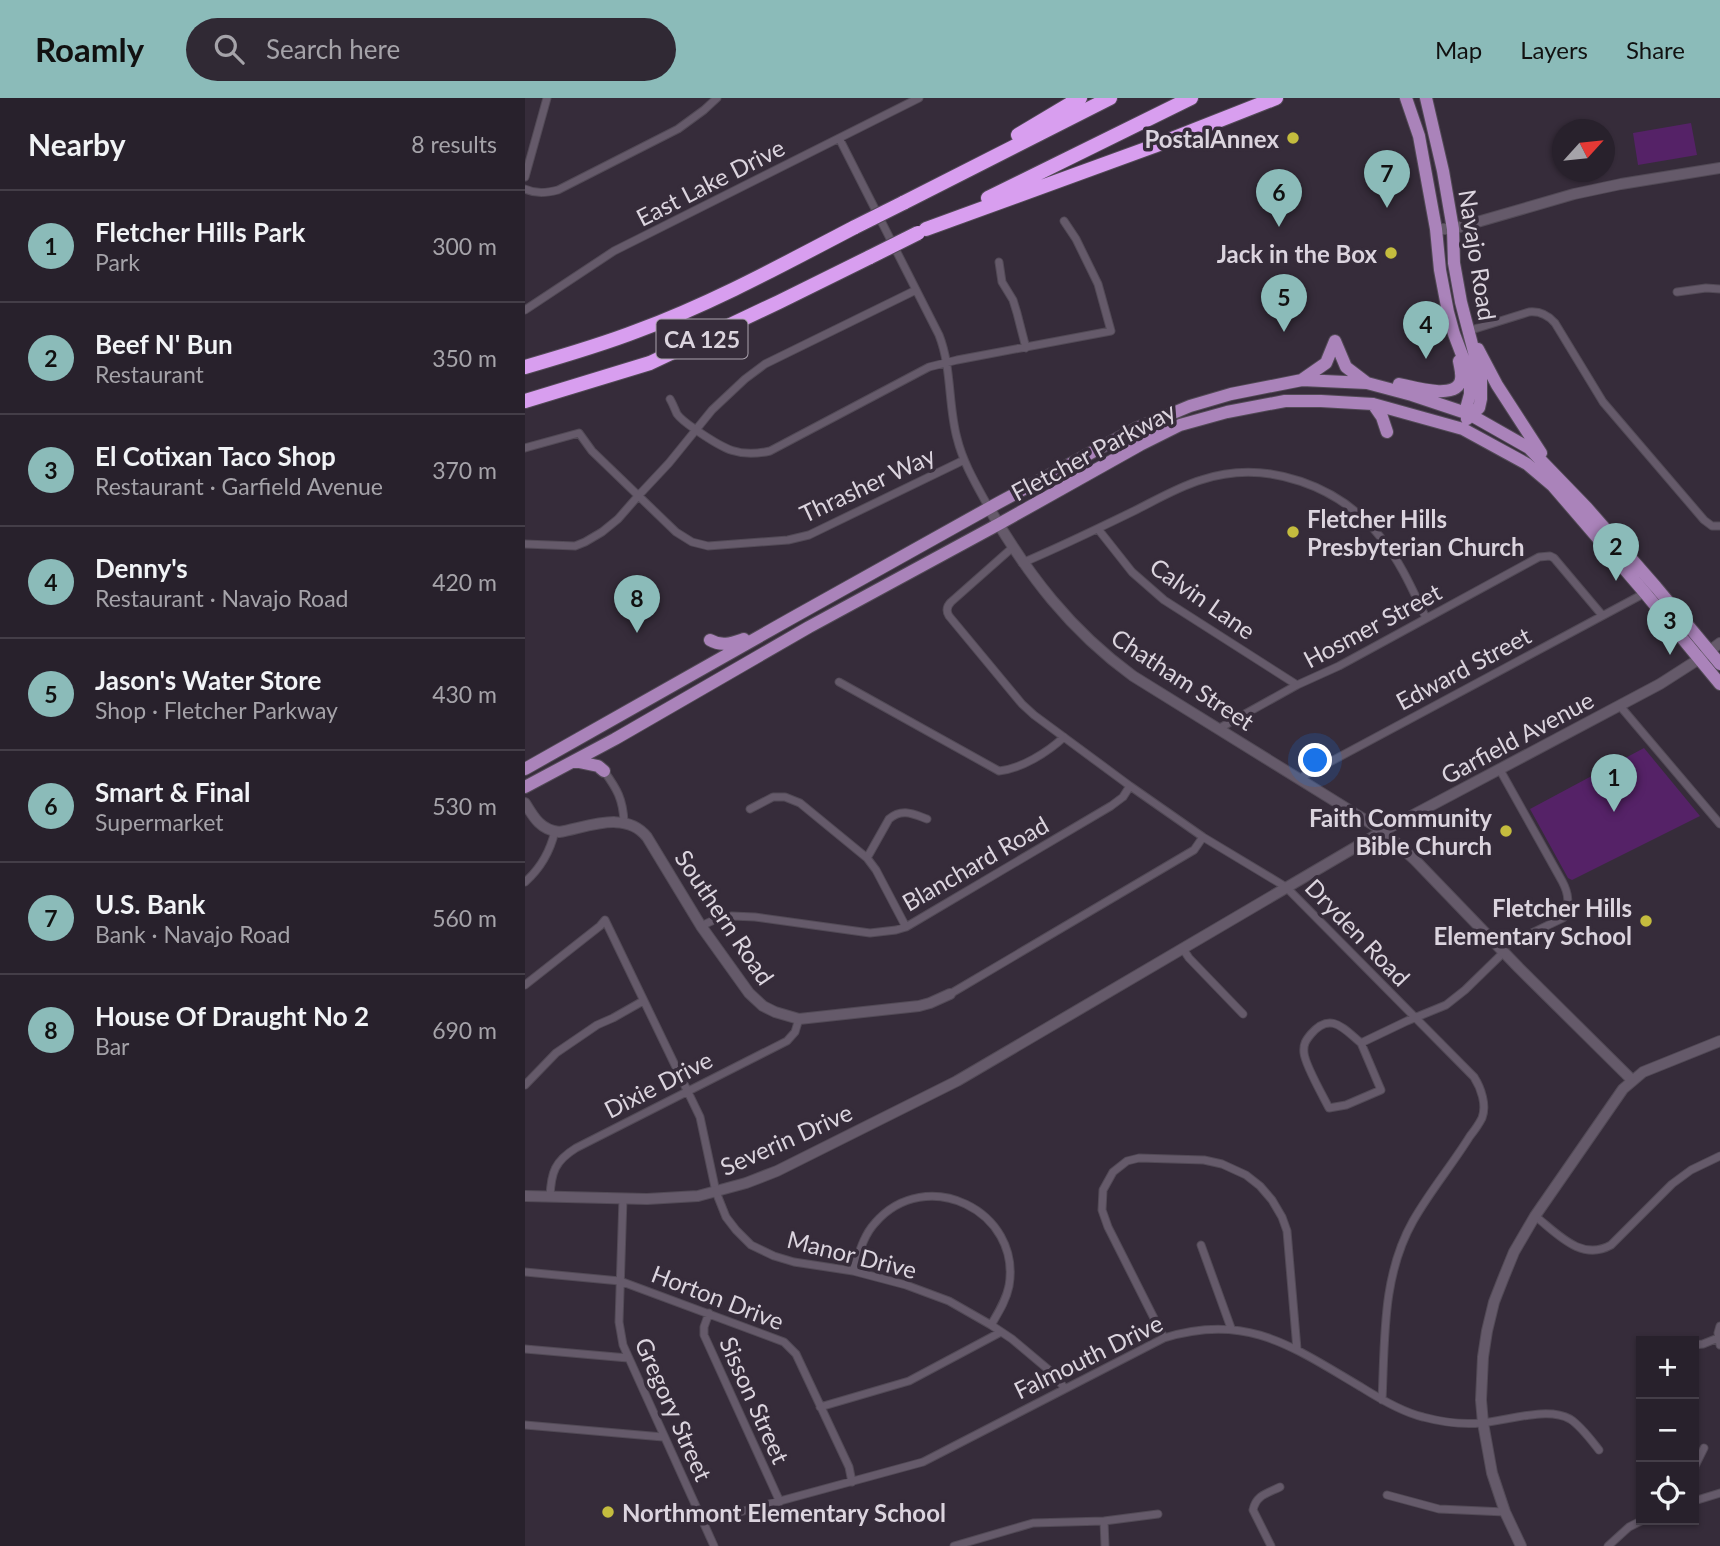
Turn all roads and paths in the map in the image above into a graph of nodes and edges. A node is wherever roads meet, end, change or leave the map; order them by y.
1 (547, 98) edge
2 (717, 98) edge
3 (919, 98) edge
4 (1080, 98) edge
5 (1110, 98) edge
6 (1191, 98) edge
7 (1276, 98) edge
8 (1406, 98) edge
9 (1426, 98) edge
10 (839, 138) junction
11 (1720, 168) edge
12 (525, 177) edge
13 (937, 186) junction
14 (525, 189) edge
15 (1064, 221) dead end
16 (1436, 229) junction
17 (1453, 229) junction
18 (922, 231) junction
19 (999, 262) dead end
20 (1720, 289) edge
21 (916, 290) junction
22 (1677, 292) dead end
23 (525, 310) edge
24 (1468, 331) junction
25 (1454, 334) junction
26 (1025, 348) junction
27 (946, 363) junction
28 (525, 367) edge
29 (1302, 380) junction
30 (1367, 383) junction
31 (670, 399) dead end
32 (525, 401) edge
33 (1373, 404) junction
34 (1469, 414) junction
35 (695, 429) junction
36 (1463, 429) junction
37 (1387, 432) dead end
38 (525, 448) edge
39 (964, 460) junction
40 (1560, 478) junction
41 (639, 495) junction
42 (989, 508) junction
43 (999, 524) junction
44 (1720, 526) edge
45 (1098, 529) junction
46 (525, 544) edge
47 (1012, 548) junction
48 (1022, 563) junction
49 (1645, 593) junction
50 (1671, 606) junction
51 (1602, 615) junction
52 (1426, 618) junction
53 (765, 634) junction
54 (710, 640) dead end
55 (1709, 651) edge
56 (1720, 664) edge
57 (839, 682) dead end
58 (1720, 684) edge
59 (1297, 685) junction
60 (1620, 706) junction
61 (1218, 729) junction
62 (1064, 737) junction
63 (608, 742) junction
64 (574, 761) junction
65 (525, 769) edge
66 (1500, 770) junction
67 (604, 771) junction
68 (1300, 778) junction
69 (1130, 786) junction
70 (525, 788) edge
71 (525, 803) edge
72 (750, 808) dead end
73 (927, 819) dead end
74 (624, 822) junction
75 (1720, 824) edge
76 (555, 831) junction
77 (1383, 831) junction
78 (1203, 837) junction
79 (867, 858) junction
80 (525, 883) edge
81 (1286, 887) junction
82 (701, 926) junction
83 (906, 927) junction
84 (1182, 949) junction
85 (1503, 950) junction
86 (525, 985) edge
87 (950, 994) joint
88 (643, 1001) junction
89 (1243, 1014) dead end
90 (799, 1018) junction
91 (1415, 1018) junction
92 (1042, 1032) joint
93 (1720, 1041) edge
94 (1361, 1043) junction
95 (1632, 1080) junction
96 (525, 1086) edge
97 (688, 1091) junction
98 (1720, 1156) edge
99 (716, 1192) junction
100 (525, 1196) edge
101 (550, 1197) junction
102 (623, 1198) junction
103 (1535, 1216) junction
104 (1201, 1245) dead end
105 (853, 1271) junction
106 (525, 1272) edge
107 (620, 1281) junction
108 (709, 1313) junction
109 (991, 1325) junction
110 (1720, 1325) edge
111 (1231, 1328) junction
112 (1001, 1332) junction
113 (1164, 1338) junction
114 (1719, 1342) edge
115 (1699, 1344) edge
116 (525, 1349) edge
117 (1297, 1349) junction
118 (628, 1357) junction
119 (1064, 1388) junction
120 (1382, 1400) junction
121 (820, 1407) junction
122 (1483, 1423) junction
123 (525, 1425) edge
124 (663, 1437) junction
125 (1704, 1448) dead end
126 (1599, 1450) dead end
127 (1697, 1462) edge
128 (852, 1482) junction
129 (1280, 1487) dead end
130 (1720, 1493) edge
131 (1387, 1495) dead end
132 (1699, 1498) edge
133 (780, 1502) junction
134 (1505, 1512) junction
135 (1158, 1514) dead end
136 (1104, 1521) junction
137 (703, 1522) junction
138 (1636, 1524) edge
139 (714, 1546) edge
140 (954, 1546) edge
141 (1105, 1546) edge
142 (1271, 1546) edge
143 (1521, 1546) edge
144 (1608, 1546) edge

1 - 12 street
2 - 14 street
3 - 10 street, East Lake Drive
4 - 13 highway
5 - 13 highway, CA 125
6 - 18 highway, CA 125
7 - 18 highway
8 - 16 main road, Navajo Road
9 - 17 main road, Navajo Road
10 - 21 street, Chatham Street
10 - 23 street, East Lake Drive
11 - 17 street
13 - 28 highway, CA 125, bridge
15 - 26 street
16 - 17 street
16 - 25 main road, Navajo Road
17 - 24 main road, Navajo Road
18 - 32 highway, CA 125, bridge
19 - 26 street
20 - 22 street
21 - 27 street, Chatham Street
21 - 35 street
24 - 34 main road, Navajo Road
24 - 40 main road
24 - 44 street
25 - 30 main road
25 - 34 main road, Navajo Road
26 - 27 street
27 - 35 street
27 - 39 street, Chatham Street
29 - 30 main road, Fletcher Parkway
29 - 30 main road
29 - 42 main road, Fletcher Parkway
30 - 34 main road, Fletcher Parkway
31 - 35 street
33 - 36 main road, Fletcher Parkway
33 - 37 main road
33 - 43 main road, Fletcher Parkway
34 - 36 main road, Navajo Road
34 - 40 main road, Fletcher Parkway
35 - 41 street
36 - 49 main road, Fletcher Parkway
38 - 41 street, Thrasher Way
39 - 41 street, Thrasher Way
39 - 42 street, Chatham Street
40 - 50 main road, Fletcher Parkway
41 - 46 street
42 - 43 street, Chatham Street
42 - 53 main road, Fletcher Parkway
43 - 47 street, Chatham Street
43 - 63 main road, Fletcher Parkway
45 - 48 street
45 - 52 street
45 - 59 street, Calvin Lane
47 - 48 street, Chatham Street
47 - 62 street, Dryden Road
48 - 61 street, Chatham Street
49 - 50 main road
49 - 51 street, Edward Street
49 - 55 main road, Fletcher Parkway
50 - 55 main road, Fletcher Parkway
51 - 52 street, Hosmer Street
51 - 68 street, Edward Street
52 - 59 street, Hosmer Street
53 - 54 main road
53 - 65 main road, Fletcher Parkway
55 - 56 main road, Fletcher Parkway
55 - 58 main road, Fletcher Parkway
55 - 60 street, Garfield Avenue
57 - 62 street
59 - 61 street, Hosmer Street
60 - 66 street, Garfield Avenue
60 - 75 street
61 - 68 street, Chatham Street
62 - 69 street, Dryden Road
63 - 64 main road, Fletcher Parkway
63 - 67 main road
64 - 67 main road
64 - 70 main road, Fletcher Parkway
66 - 77 street, Garfield Avenue
66 - 85 street
67 - 74 street
68 - 77 street, Chatham Street
69 - 78 street, Dryden Road
69 - 83 street, Blanchard Road
71 - 76 street
72 - 79 street
73 - 79 street
74 - 76 street
74 - 82 street, Southern Road
76 - 80 street
77 - 81 street, Garfield Avenue
77 - 85 street, Chatham Street
78 - 81 street, Dryden Road
78 - 87 street, Southern Road
79 - 83 street
81 - 84 street, Garfield Avenue
81 - 91 street, Dryden Road
82 - 83 street, Blanchard Road
82 - 90 street, Southern Road
84 - 89 street
84 - 92 street, Garfield Avenue
85 - 91 street
85 - 95 street, Chatham Street
86 - 88 street, Manor Drive
87 - 90 street, Southern Road
88 - 96 street
88 - 97 street, Manor Drive
90 - 97 street, Dixie Drive
91 - 94 street
91 - 120 street, Dryden Road
92 - 99 street, Severin Drive
93 - 95 street
94 - 94 street
95 - 103 street
97 - 99 street, Manor Drive
97 - 101 street, Dixie Drive
98 - 103 street
99 - 102 street, Severin Drive
99 - 105 street, Manor Drive
100 - 101 street, Severin Drive
101 - 102 street, Severin Drive
102 - 107 street, Gregory Street
103 - 122 street
104 - 111 street
105 - 109 street, Manor Drive
105 - 109 street
106 - 107 street, Horton Drive
107 - 108 street, Horton Drive
107 - 118 street, Gregory Street
108 - 121 street, Horton Drive
108 - 133 street, Sisson Street
109 - 112 street, Manor Drive
110 - 114 street
111 - 113 street, Falmouth Drive
111 - 117 street, Falmouth Drive
112 - 119 street, Manor Drive
112 - 121 street
113 - 117 street
113 - 119 street, Falmouth Drive
114 - 115 street
116 - 118 street
117 - 120 street, Falmouth Drive
118 - 124 street, Gregory Street
119 - 128 street, Falmouth Drive
120 - 122 street, Falmouth Drive
121 - 128 street, Horton Drive
122 - 126 street, Falmouth Drive
122 - 134 street
123 - 124 street
124 - 137 street, Gregory Street
125 - 127 street
128 - 133 street, Falmouth Drive
129 - 142 street
130 - 132 street
131 - 134 street
133 - 137 street, Falmouth Drive
134 - 143 street
135 - 136 street
136 - 140 street
136 - 141 street
137 - 139 street, Gregory Street
138 - 144 street

